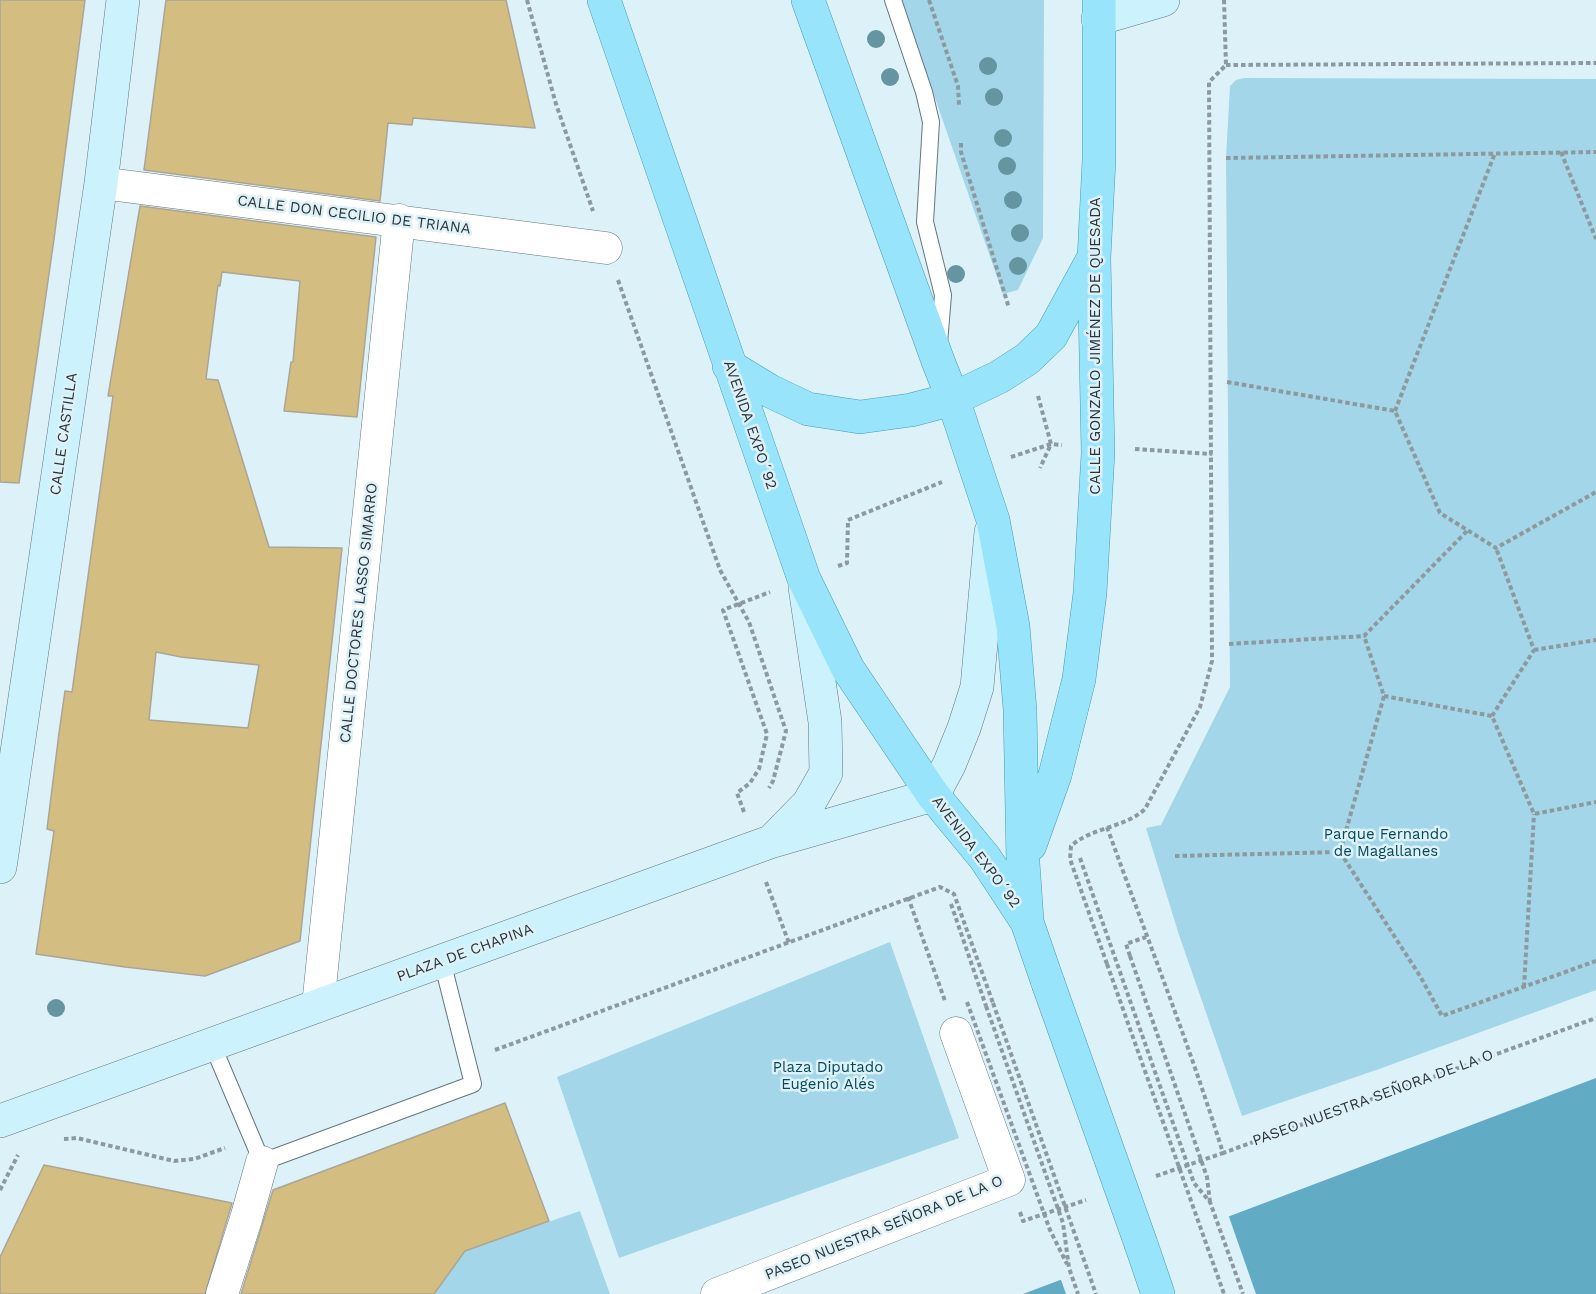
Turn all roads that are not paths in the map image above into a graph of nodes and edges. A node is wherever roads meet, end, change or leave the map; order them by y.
1 (123, 0) edge
2 (604, 0) edge
3 (808, 0) edge
4 (893, 0) edge
5 (1163, 0) edge
6 (1098, 9) edge
7 (101, 183) junction
8 (399, 220) junction
9 (606, 248) road end
10 (1094, 258) junction
11 (938, 361) junction
12 (729, 366) junction
13 (953, 399) junction
14 (993, 520) junction
15 (804, 579) junction
16 (933, 795) junction
17 (770, 842) junction
18 (1023, 863) junction
19 (0, 867) edge
20 (1027, 922) junction
21 (442, 961) junction
22 (318, 1006) junction
23 (956, 1033) road end
24 (212, 1044) junction
25 (0, 1121) edge
26 (262, 1162) junction
27 (222, 1294) edge
28 (717, 1294) edge
29 (1158, 1294) edge

1 - 7 main road, CALLE CASTILLA
2 - 12 main road, AVENIDA EXPO´92
3 - 11 main road, AVENIDA EXPO´92
4 - 11 lane
5 - 6 main road
6 - 10 main road, CALLE GONZALO JIMÉNEZ DE QUESADA
7 - 8 street, CALLE DON CECILIO DE TRIANA
7 - 19 main road, CALLE CASTILLA
8 - 9 street, CALLE DON CECILIO DE TRIANA
8 - 22 street, CALLE DOCTORES LASSO SIMARRO
10 - 13 main road
10 - 18 main road, CALLE GONZALO JIMÉNEZ DE QUESADA
11 - 13 main road, AVENIDA EXPO´92
12 - 13 main road
12 - 15 main road, AVENIDA EXPO´92
13 - 14 main road, AVENIDA EXPO´92
14 - 16 main road
14 - 18 main road, AVENIDA EXPO´92
15 - 16 main road, AVENIDA EXPO´92
15 - 17 main road
16 - 17 main road, PLAZA DE CHAPINA
16 - 20 main road, AVENIDA EXPO´92
17 - 21 main road, PLAZA DE CHAPINA
18 - 20 main road, AVENIDA EXPO´92
20 - 29 main road, bridge
21 - 22 main road, PLAZA DE CHAPINA
21 - 26 lane
22 - 24 main road, PLAZA DE CHAPINA
23 - 28 street, PASEO NUESTRA SEÑORA DE LA O
24 - 25 main road, PLAZA DE CHAPINA
24 - 26 lane
26 - 27 street

